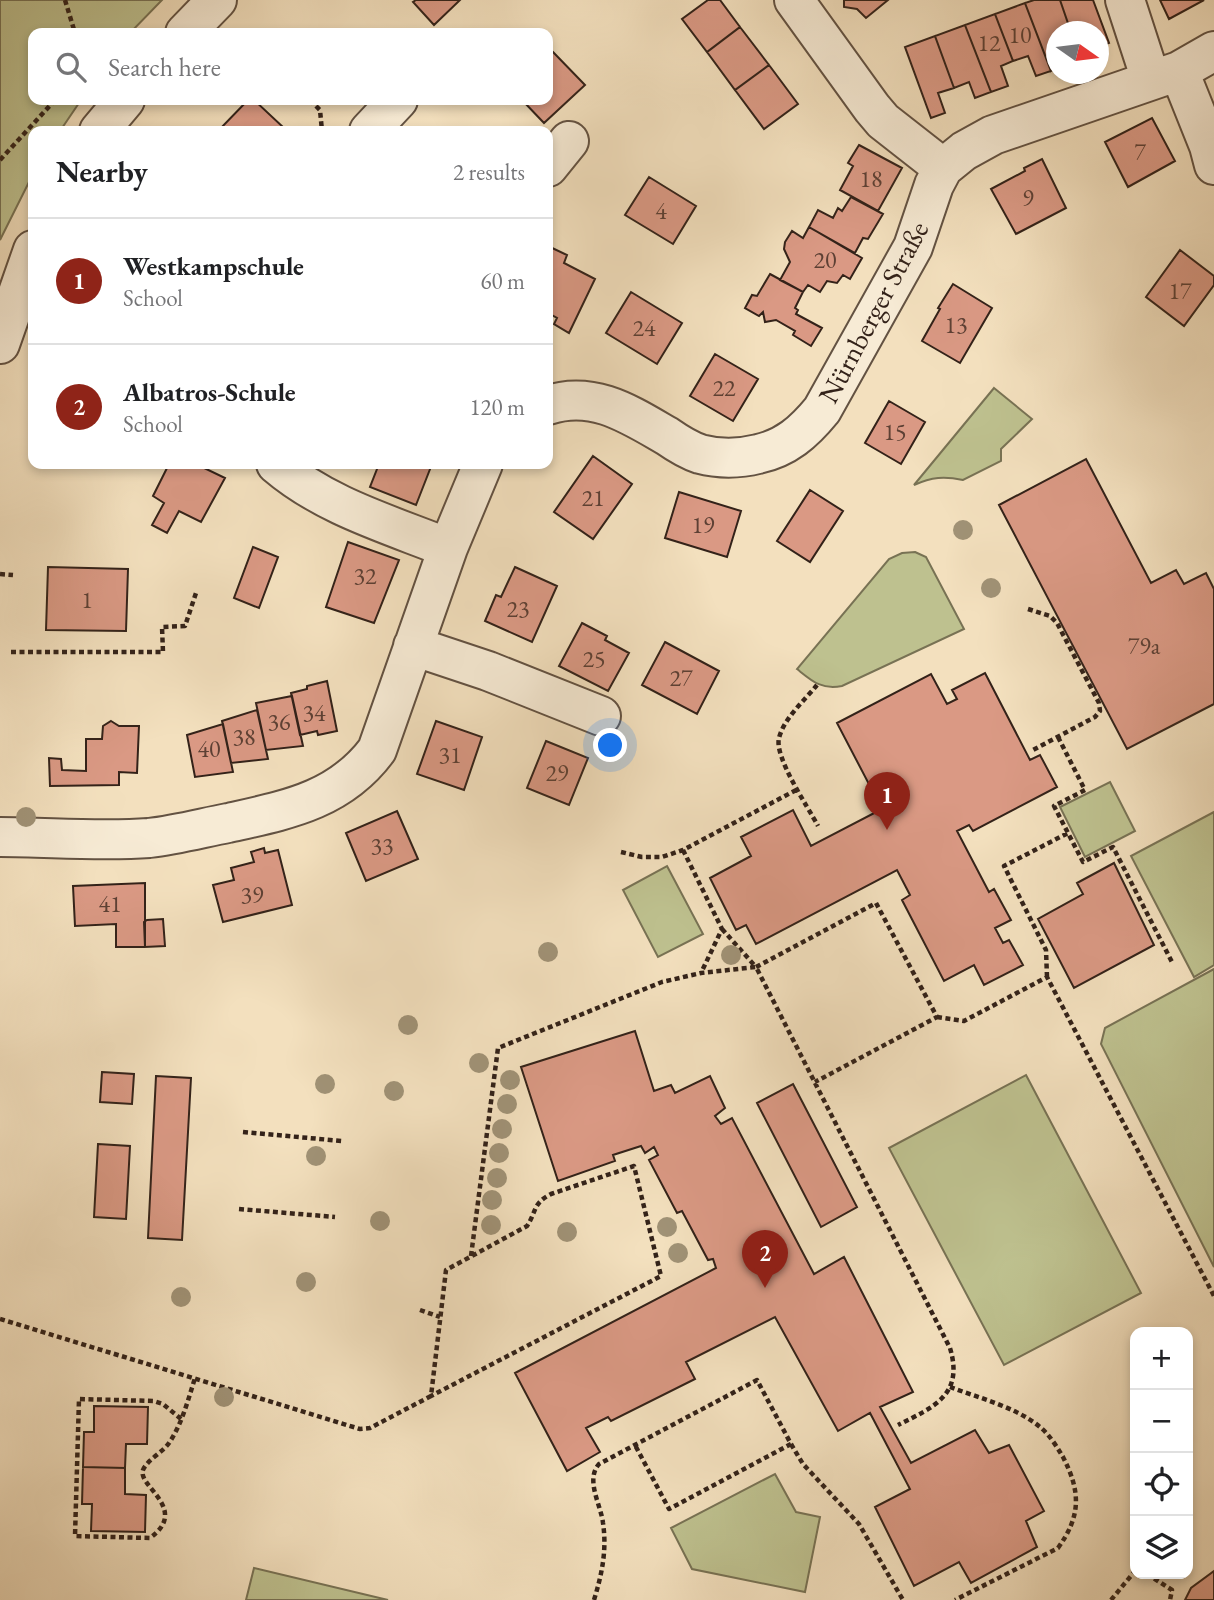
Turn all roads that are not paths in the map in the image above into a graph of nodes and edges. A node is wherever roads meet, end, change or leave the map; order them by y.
1 (217, 0) edge
2 (794, 0) edge
3 (1125, 0) edge
4 (190, 28) edge
5 (1214, 51) edge
6 (1165, 75) junction
7 (121, 105) edge
8 (393, 105) edge
9 (103, 126) edge
10 (374, 126) edge
11 (1214, 165) edge
12 (943, 168) junction
13 (28, 264) edge
14 (0, 344) edge
15 (553, 403) edge
16 (282, 469) edge
17 (481, 469) edge
18 (448, 548) junction
19 (413, 646) junction
20 (601, 716) dead end
21 (0, 836) edge

1 - 4 street
2 - 12 street
3 - 6 street
5 - 6 street, Nürnberger Straße
6 - 11 street
6 - 12 street, Nürnberger Straße
7 - 9 street
8 - 10 street
12 - 15 street, Nürnberger Straße
13 - 14 street
16 - 18 street
17 - 18 street
18 - 19 street
19 - 20 street
19 - 21 street

